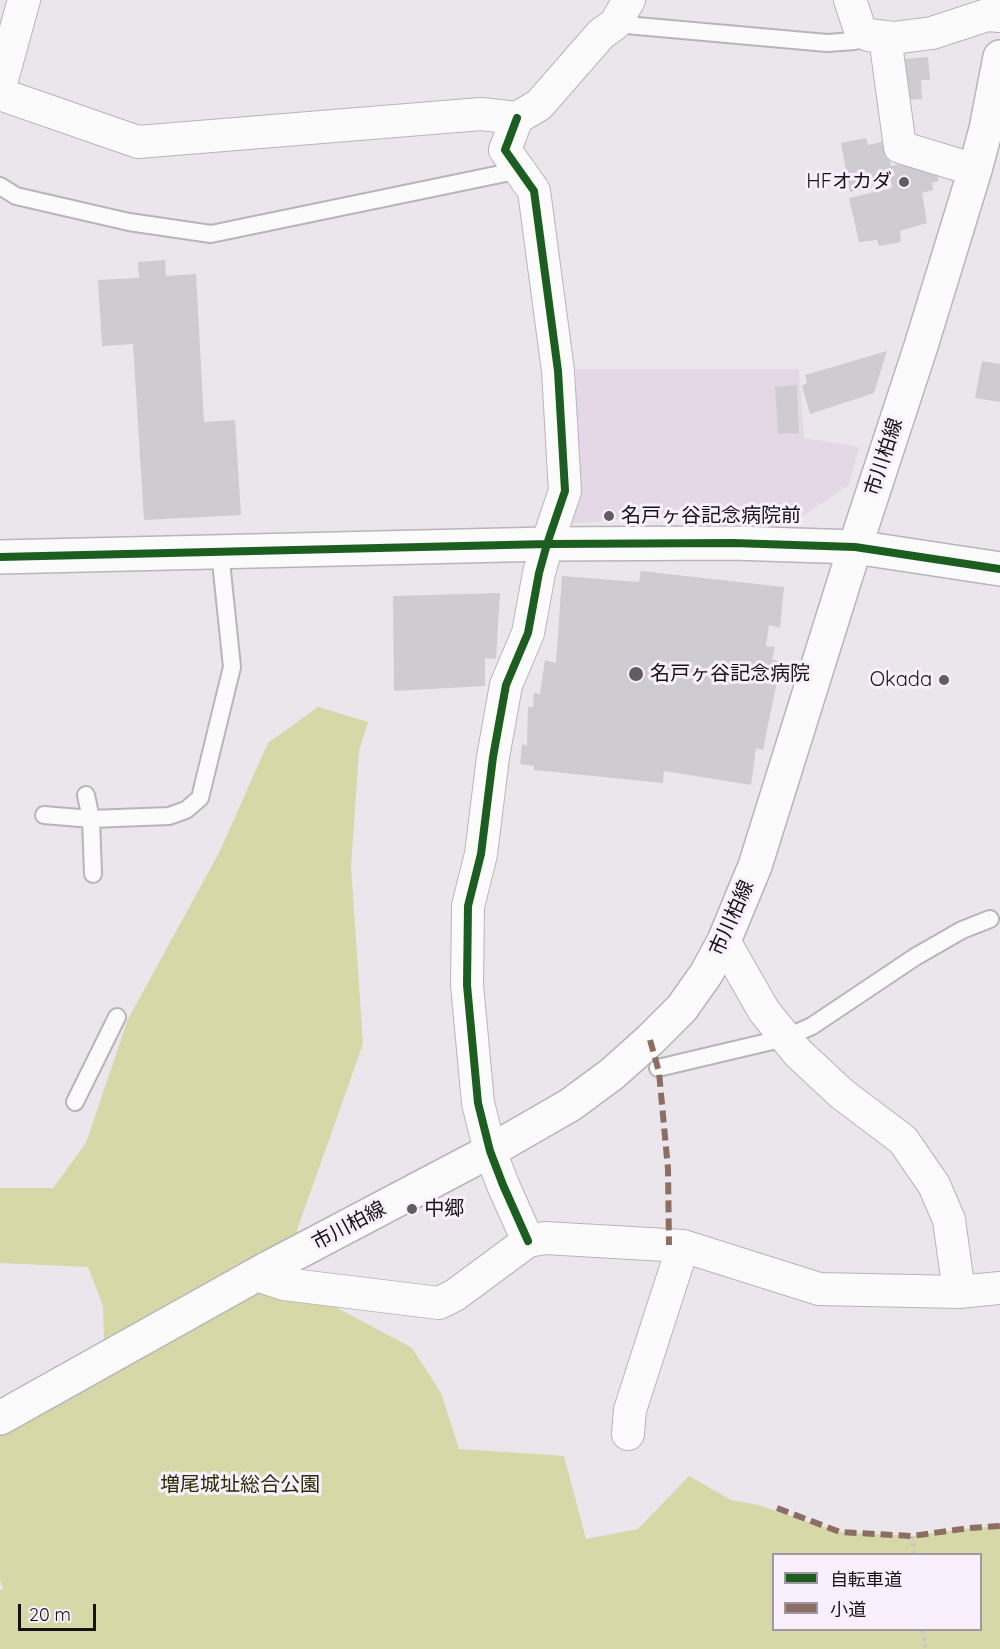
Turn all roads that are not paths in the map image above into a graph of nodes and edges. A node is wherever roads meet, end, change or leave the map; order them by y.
1 (24, 0) edge
2 (850, 0) edge
3 (622, 12) edge
4 (1000, 16) edge
5 (877, 36) junction
6 (1000, 57) edge
7 (0, 87) edge
8 (0, 94) edge
9 (517, 118) junction
10 (520, 170) junction
11 (975, 170) junction
12 (0, 186) edge
13 (547, 544) junction
14 (855, 547) junction
15 (220, 552) junction
16 (0, 557) edge
17 (1000, 569) edge
18 (86, 795) dead end
19 (44, 815) dead end
20 (91, 819) junction
21 (93, 874) dead end
22 (990, 919) dead end
23 (724, 941) junction
24 (117, 1017) dead end
25 (785, 1038) junction
26 (658, 1068) dead end
27 (75, 1102) dead end
28 (490, 1151) junction
29 (528, 1241) junction
30 (683, 1246) junction
31 (257, 1275) junction
32 (1000, 1288) edge
33 (959, 1292) junction
34 (0, 1418) edge
35 (628, 1434) dead end

1 - 7 street
2 - 5 street
3 - 5 lane
3 - 9 street
4 - 5 street
5 - 11 street
6 - 11 main road, 市川柏線
8 - 9 street
9 - 10 street
10 - 12 lane
10 - 13 street
11 - 14 main road, 市川柏線
13 - 14 main road
13 - 15 main road
13 - 28 street
14 - 17 main road
14 - 23 main road, 市川柏線
15 - 16 main road
15 - 20 lane
18 - 20 lane
19 - 20 lane
20 - 21 lane
22 - 25 lane
23 - 25 street
23 - 28 main road, 市川柏線
24 - 27 lane
25 - 26 lane
25 - 33 street
28 - 29 street
28 - 31 main road, 市川柏線
29 - 30 street
29 - 31 street
30 - 33 street
30 - 35 street
31 - 34 main road, 市川柏線
32 - 33 street

